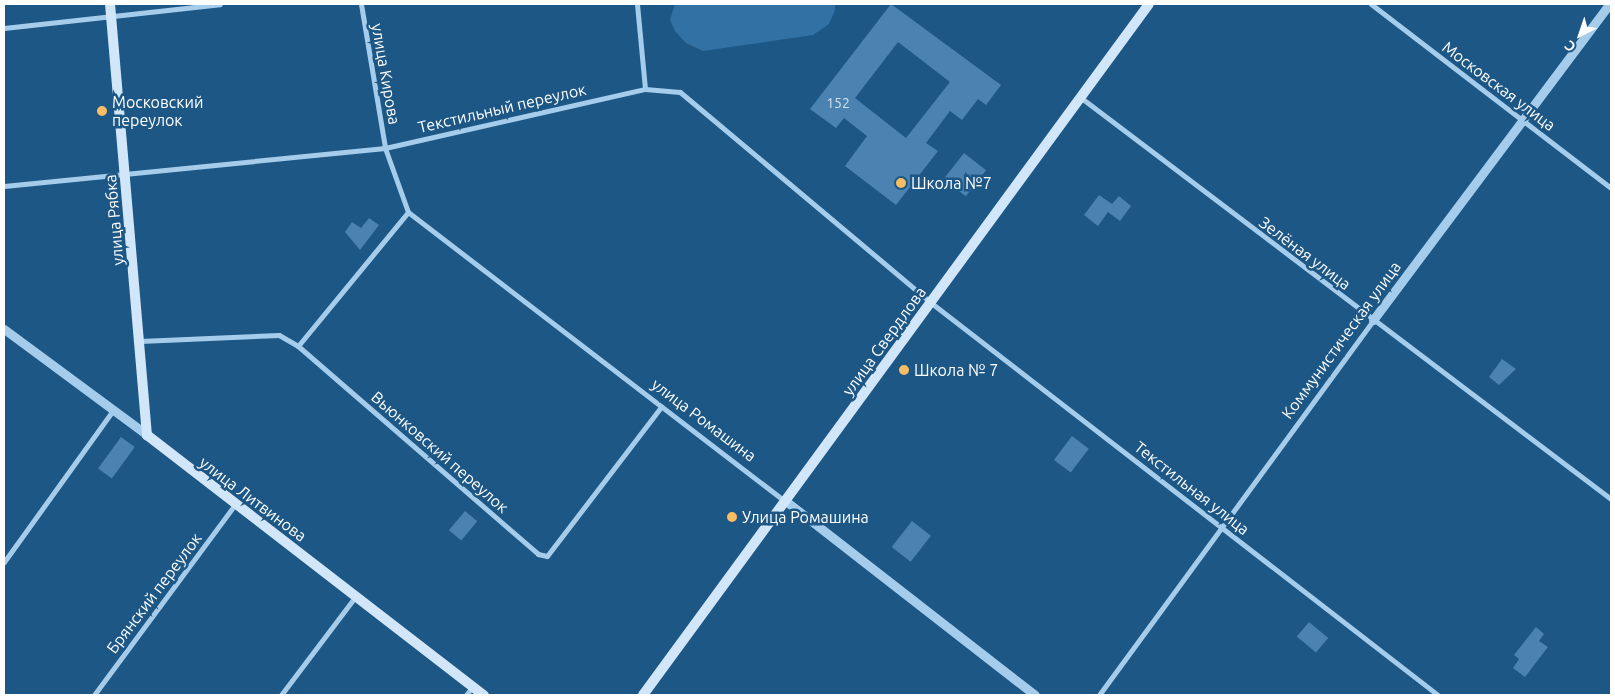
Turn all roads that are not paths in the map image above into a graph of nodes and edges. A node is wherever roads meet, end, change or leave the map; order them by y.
1 (110, 4) edge
2 (220, 4) edge
3 (361, 4) edge
4 (637, 4) edge
5 (1149, 4) edge
6 (1371, 4) edge
7 (1609, 4) edge
8 (111, 16) junction
9 (4, 28) edge
10 (645, 89) junction
11 (1080, 97) junction
12 (1522, 119) junction
13 (386, 148) junction
14 (125, 173) junction
15 (4, 186) edge
16 (1611, 188) edge
17 (408, 212) junction
18 (930, 302) junction
19 (1373, 320) junction
20 (4, 328) edge
21 (140, 341) junction
22 (298, 346) junction
23 (661, 406) junction
24 (114, 409) junction
25 (147, 435) junction
26 (1611, 499) edge
27 (787, 502) junction
28 (234, 506) junction
29 (1224, 529) junction
30 (4, 562) edge
31 (357, 595) junction
32 (473, 686) junction
33 (94, 695) edge
34 (281, 695) edge
35 (466, 695) edge
36 (484, 695) edge
37 (643, 695) edge
38 (1035, 695) edge
39 (1099, 695) edge
40 (1438, 695) edge

1 - 8 main road, улица Рябка
2 - 8 street
3 - 13 street, улица Кирова
4 - 10 street
5 - 11 main road, улица Свердлова
6 - 12 street, Московская улица
7 - 12 street, Коммунистическая улица
8 - 9 street
8 - 14 main road, улица Рябка
10 - 13 street, Текстильный переулок
10 - 18 street, Текстильный переулок
11 - 18 main road, улица Свердлова
11 - 19 street, Зелёная улица
12 - 16 street, Московская улица
12 - 19 street, Коммунистическая улица
13 - 14 street, Текстильный переулок
13 - 17 street
14 - 15 street, Текстильный переулок
14 - 21 main road, улица Рябка
17 - 22 street
17 - 23 street, улица Ромашина
18 - 27 main road, улица Свердлова
18 - 29 street, Текстильная улица
19 - 26 street, Зелёная улица
19 - 29 street, Коммунистическая улица
20 - 24 street, улица Литвинова
21 - 22 street, Вьюнковский переулок
21 - 25 main road, улица Рябка
22 - 23 street, Вьюнковский переулок
23 - 27 street, улица Ромашина
24 - 25 street, улица Литвинова
24 - 30 street
25 - 28 main road, улица Литвинова
27 - 37 main road, улица Свердлова
27 - 38 street, улица Ромашина
28 - 31 main road, улица Литвинова
28 - 33 street, Брянский переулок
29 - 39 street, Коммунистическая улица
29 - 40 street, Текстильная улица
31 - 32 main road, улица Литвинова
31 - 34 street
32 - 35 street
32 - 36 main road, улица Литвинова

